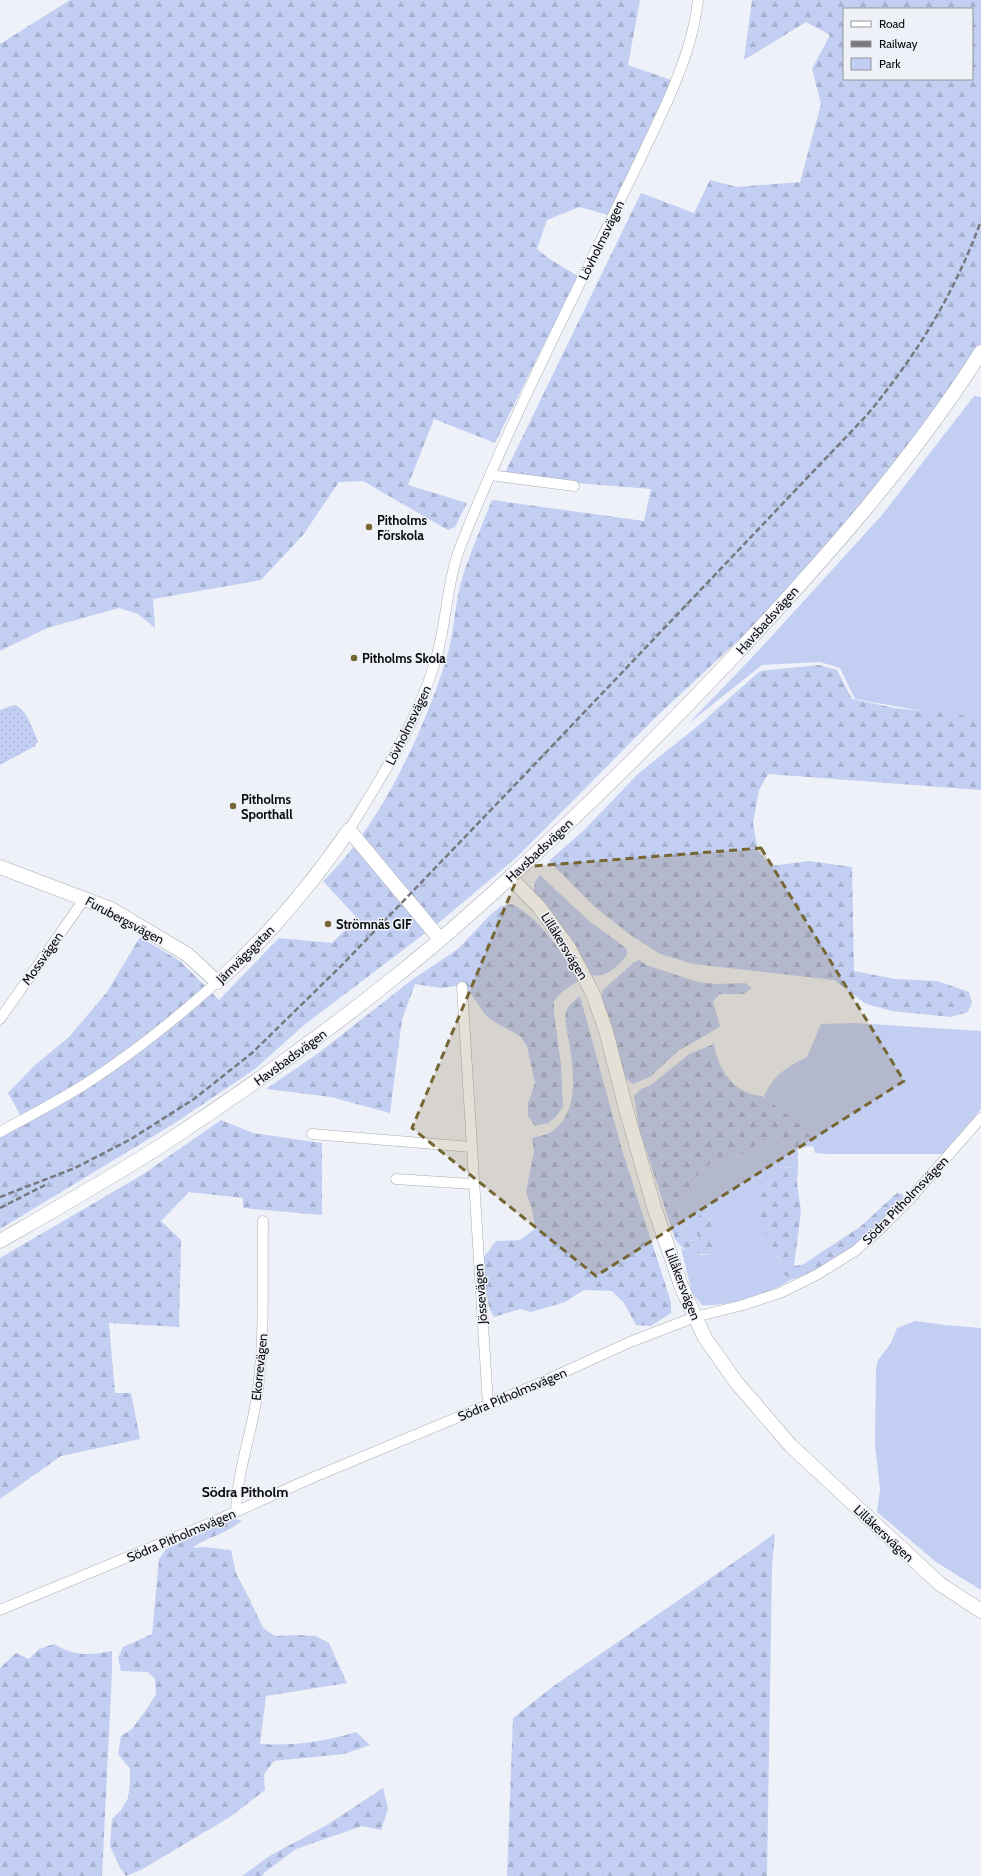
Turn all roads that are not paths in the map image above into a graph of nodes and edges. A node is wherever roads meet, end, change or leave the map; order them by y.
1 (698, 0) edge
2 (981, 352) edge
3 (490, 476) junction
4 (574, 486) dead end
5 (349, 830) junction
6 (0, 867) edge
7 (510, 877) junction
8 (85, 898) junction
9 (440, 939) junction
10 (217, 982) junction
11 (462, 987) dead end
12 (0, 1019) edge
13 (981, 1118) edge
14 (0, 1132) edge
15 (312, 1134) dead end
16 (471, 1147) junction
17 (396, 1179) dead end
18 (473, 1184) junction
19 (263, 1221) dead end
20 (0, 1241) edge
21 (695, 1317) junction
22 (488, 1405) junction
23 (236, 1512) junction
24 (0, 1610) edge
25 (981, 1611) edge

1 - 3 street, Lövholmsvägen
2 - 7 street, Havsbadsvägen
3 - 4 street
3 - 5 street, Lövholmsvägen
5 - 9 street
5 - 10 street, Järnvägsgatan
6 - 8 street, Furubergsvägen
7 - 9 street, Havsbadsvägen
7 - 21 street, Lillåkersvägen
8 - 10 street, Furubergsvägen
8 - 12 street, Mossvägen
9 - 20 street, Havsbadsvägen
10 - 14 street, Järnvägsgatan
11 - 16 street, Jössevägen
13 - 21 street, Södra Pitholmsvägen
15 - 16 street
16 - 18 street, Jössevägen
17 - 18 street
18 - 22 street, Jössevägen
19 - 23 street, Ekorrevägen
21 - 22 street, Södra Pitholmsvägen
21 - 25 street, Lillåkersvägen
22 - 23 street, Södra Pitholmsvägen
23 - 24 street, Södra Pitholmsvägen

